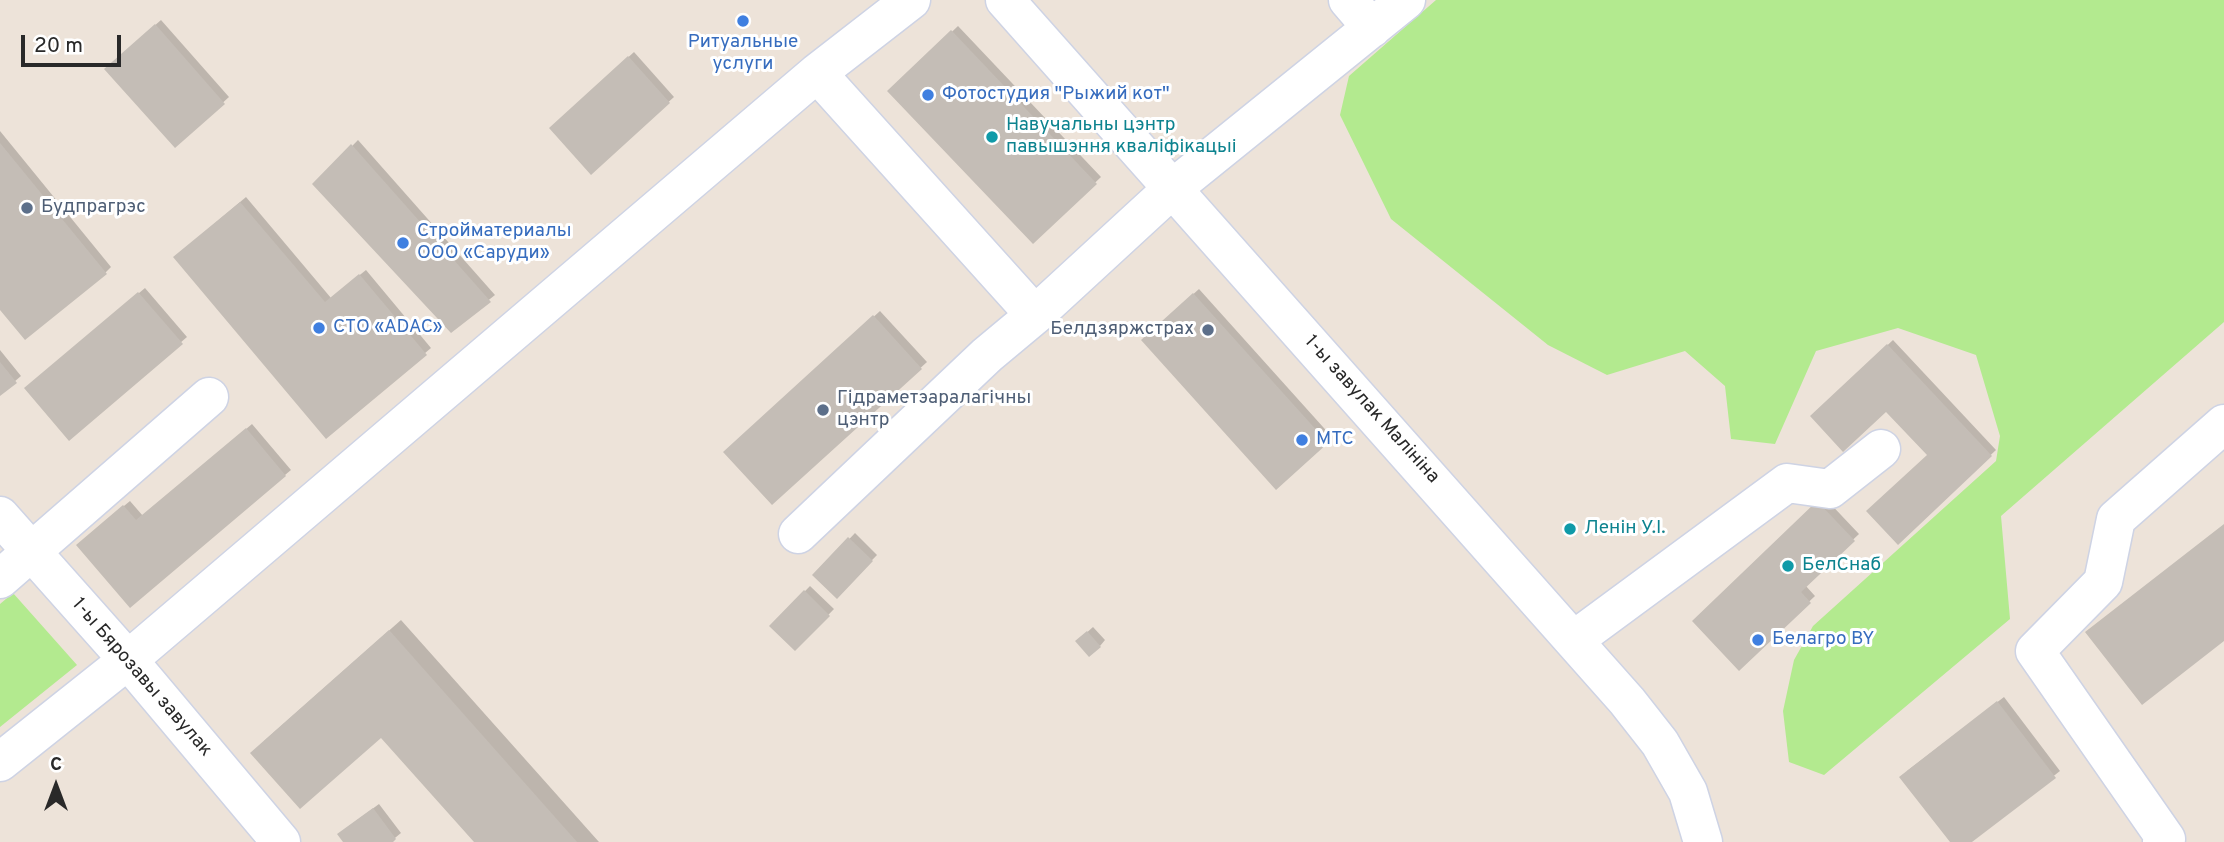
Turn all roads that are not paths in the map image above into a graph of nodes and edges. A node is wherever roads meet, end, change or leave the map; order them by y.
1 (911, 0) edge
2 (1005, 0) edge
3 (1406, 0) edge
4 (1360, 14) edge
5 (817, 73) junction
6 (1172, 189) junction
7 (1035, 315) junction
8 (209, 397) dead end
9 (2224, 424) edge
10 (1881, 449) dead end
11 (0, 516) edge
12 (798, 534) dead end
13 (30, 552) junction
14 (0, 579) edge
15 (1574, 640) junction
16 (128, 660) junction
17 (0, 762) edge
18 (281, 842) edge
19 (1703, 842) edge
20 (2162, 842) edge

1 - 5 street
2 - 6 street, 1-ы завулак Малініна
3 - 4 street
4 - 6 street
5 - 7 street
5 - 16 street
6 - 7 street
6 - 15 street, 1-ы завулак Малініна
7 - 12 street
8 - 13 street
9 - 20 street
10 - 15 street
11 - 13 street, 1-ы Бярозавы завулак
13 - 14 street
13 - 16 street, 1-ы Бярозавы завулак
15 - 19 street, 1-ы завулак Малініна
16 - 17 street
16 - 18 street, 1-ы Бярозавы завулак

